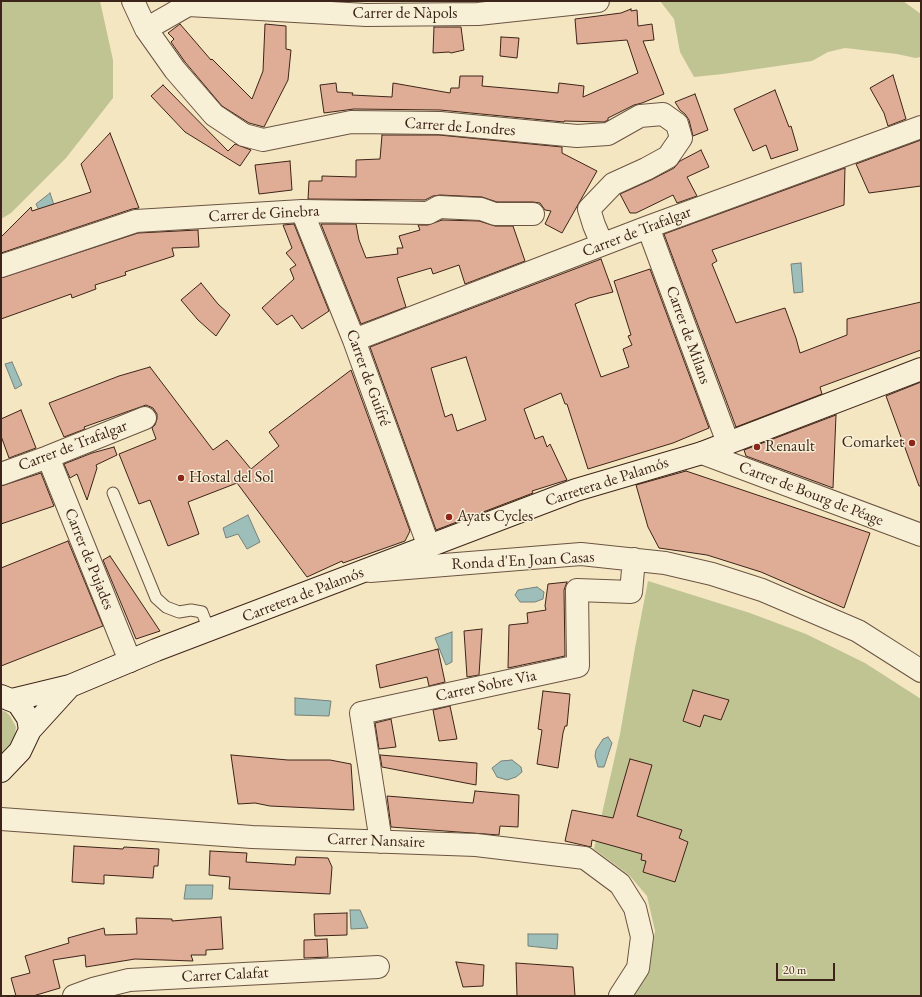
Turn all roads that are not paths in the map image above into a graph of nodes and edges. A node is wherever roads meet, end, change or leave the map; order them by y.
1 (133, 1) edge
2 (598, 1) edge
3 (146, 29) junction
4 (921, 126) edge
5 (302, 211) junction
6 (533, 214) dead end
7 (648, 227) junction
8 (602, 244) junction
9 (1, 266) edge
10 (354, 340) junction
11 (921, 369) edge
12 (145, 418) dead end
13 (728, 443) junction
14 (702, 453) junction
15 (48, 457) junction
16 (1, 474) edge
17 (113, 493) dead end
18 (921, 535) edge
19 (429, 547) junction
20 (634, 559) junction
21 (365, 571) junction
22 (209, 630) junction
23 (130, 661) junction
24 (921, 671) edge
25 (70, 686) junction
26 (6, 698) edge
27 (30, 730) junction
28 (1, 771) edge
29 (1, 819) edge
30 (381, 842) junction
31 (378, 967) dead end
32 (74, 996) edge
33 (620, 996) edge

1 - 3 street, Carrer de Londres
2 - 3 street, Carrer de Nàpols
3 - 8 street, Carrer de Londres
4 - 7 street, Carrer de Trafalgar
5 - 6 street, Carrer de Ginebra
5 - 9 street, Carrer de Ginebra
5 - 10 street, Carrer de Guifré
7 - 8 street, Carrer de Trafalgar
7 - 13 street, Carrer de Milans
8 - 10 street, Carrer de Trafalgar
10 - 19 street, Carrer de Guifré
11 - 13 street, Carretera de Palamós
12 - 15 street, Carrer de Trafalgar
13 - 14 street, Carretera de Palamós
14 - 18 street, Carrer de Bourg de Péage
14 - 19 street, Carretera de Palamós
15 - 16 street, Carrer de Trafalgar
15 - 23 street, Carrer de Pujades
17 - 22 lane
19 - 21 street, Carretera de Palamós
20 - 21 street, Ronda d'En Joan Casas
20 - 24 street, Ronda d'En Joan Casas
20 - 30 street, Carrer Sobre Via
21 - 22 street, Carretera de Palamós
22 - 23 street, Carretera de Palamós
23 - 25 street, Carretera de Palamós
25 - 26 street, Carretera de Palamós
25 - 27 street, Carretera de Palamós
26 - 27 street
27 - 28 street, Carretera de Palamós
29 - 30 street, Carrer Nansaire
30 - 33 street, Carrer Nansaire
31 - 32 street, Carrer Calafat

